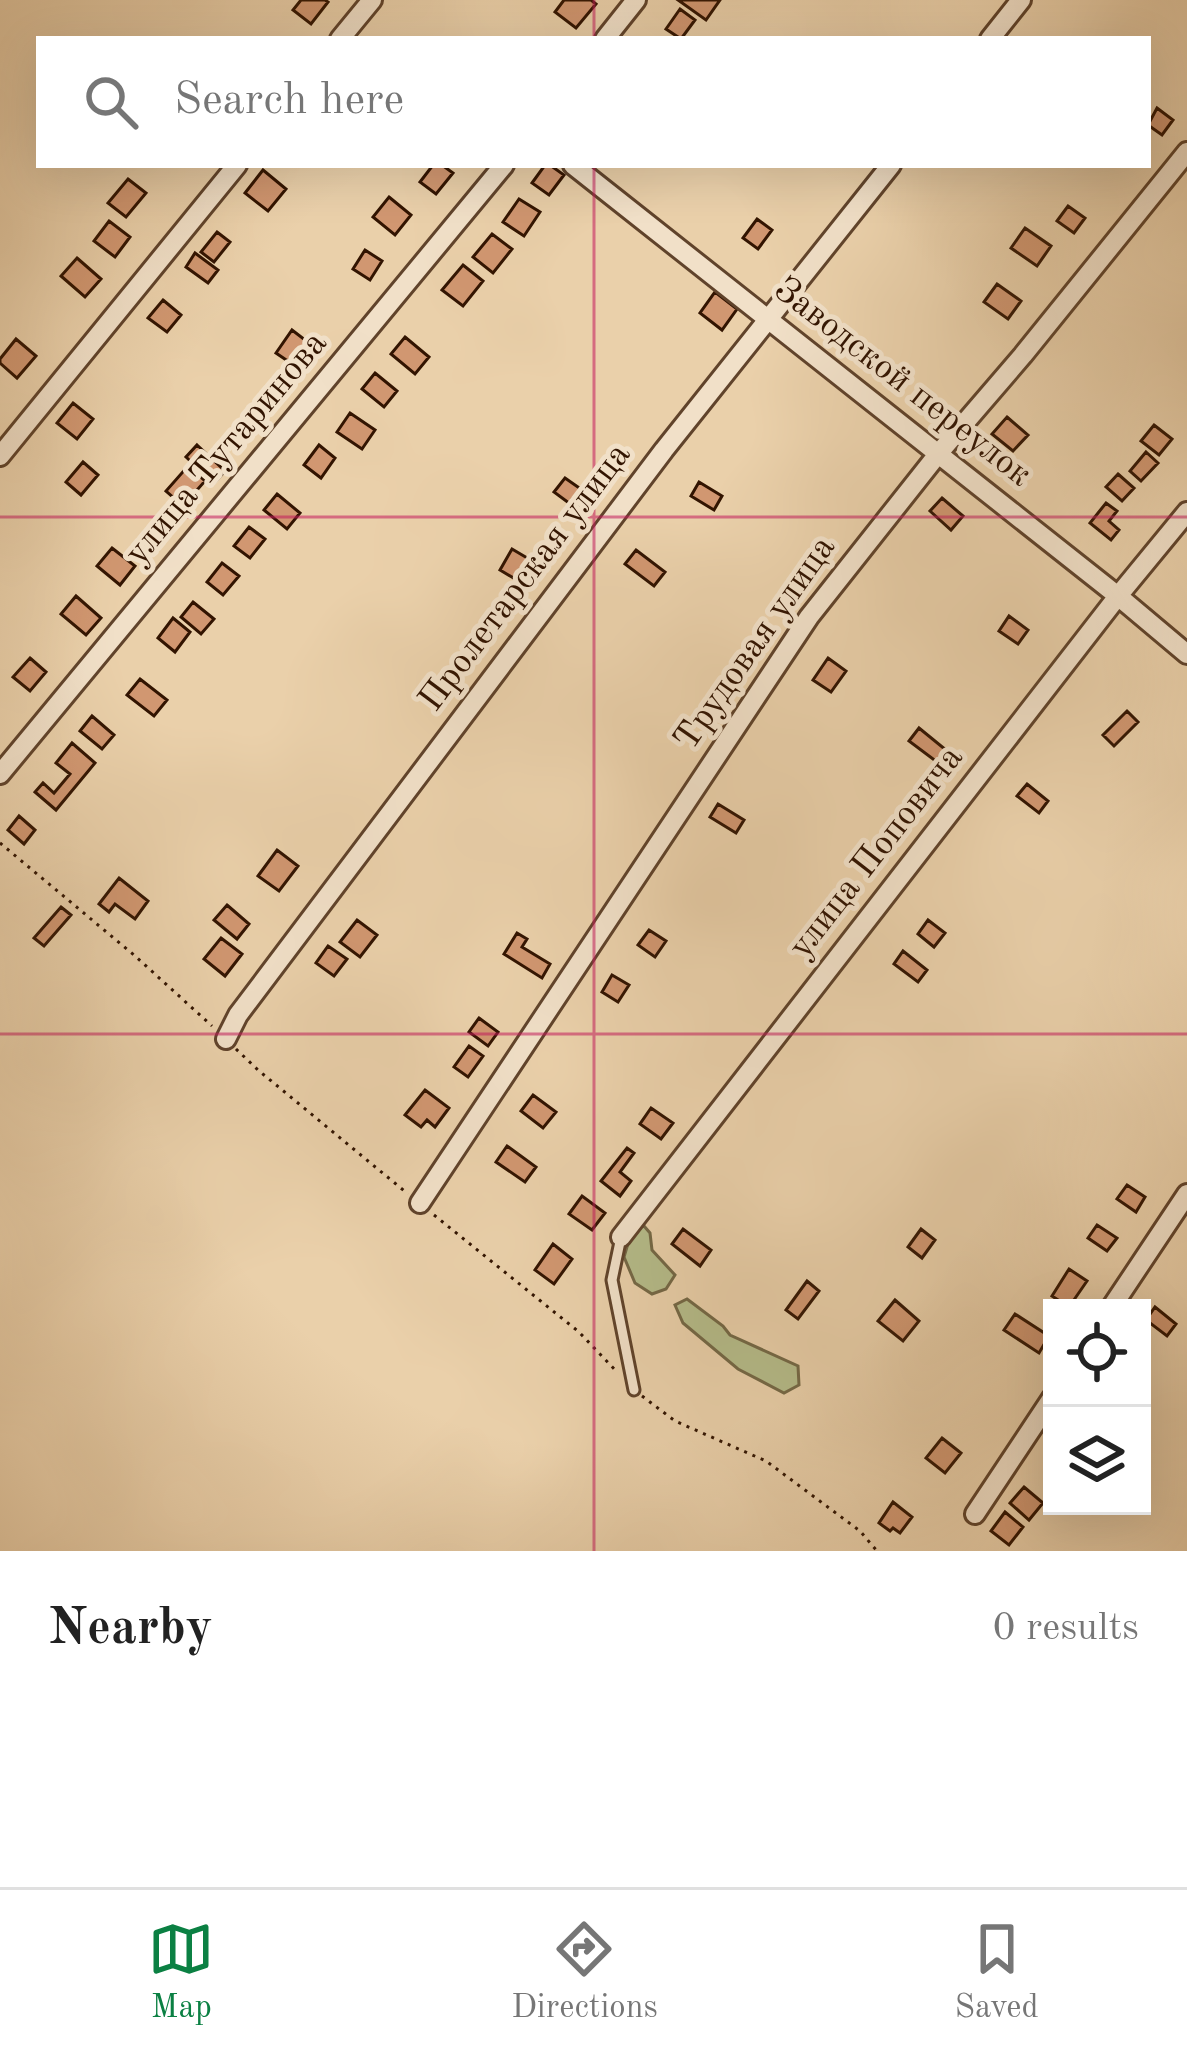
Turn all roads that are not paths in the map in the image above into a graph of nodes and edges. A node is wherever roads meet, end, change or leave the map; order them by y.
1 (371, 0) edge
2 (636, 0) edge
3 (1021, 0) edge
4 (342, 36) edge
5 (607, 36) edge
6 (991, 36) edge
7 (1187, 152) edge
8 (235, 168) edge
9 (502, 168) edge
10 (577, 168) edge
11 (889, 168) edge
12 (770, 320) junction
13 (938, 454) junction
14 (0, 456) edge
15 (1187, 512) edge
16 (1118, 596) junction
17 (1187, 654) edge
18 (0, 774) edge
19 (226, 1040) dead end
20 (1187, 1194) edge
21 (420, 1203) dead end
22 (621, 1237) joint
23 (1118, 1299) edge
24 (634, 1390) dead end
25 (1046, 1407) edge
26 (974, 1514) dead end

1 - 4 street
2 - 5 street
3 - 6 street
7 - 13 street, Трудовая улица
8 - 14 street
9 - 18 street, улица Тутаринова
10 - 12 street, Заводской переулок
11 - 12 street, Пролетарская улица
12 - 13 street, Заводской переулок
12 - 19 street, Пролетарская улица
13 - 16 street, Заводской переулок
13 - 21 street, Трудовая улица
15 - 16 street, улица Поповича
16 - 17 street, Заводской переулок
16 - 22 street, улица Поповича
20 - 23 street
22 - 24 lane
25 - 26 street

